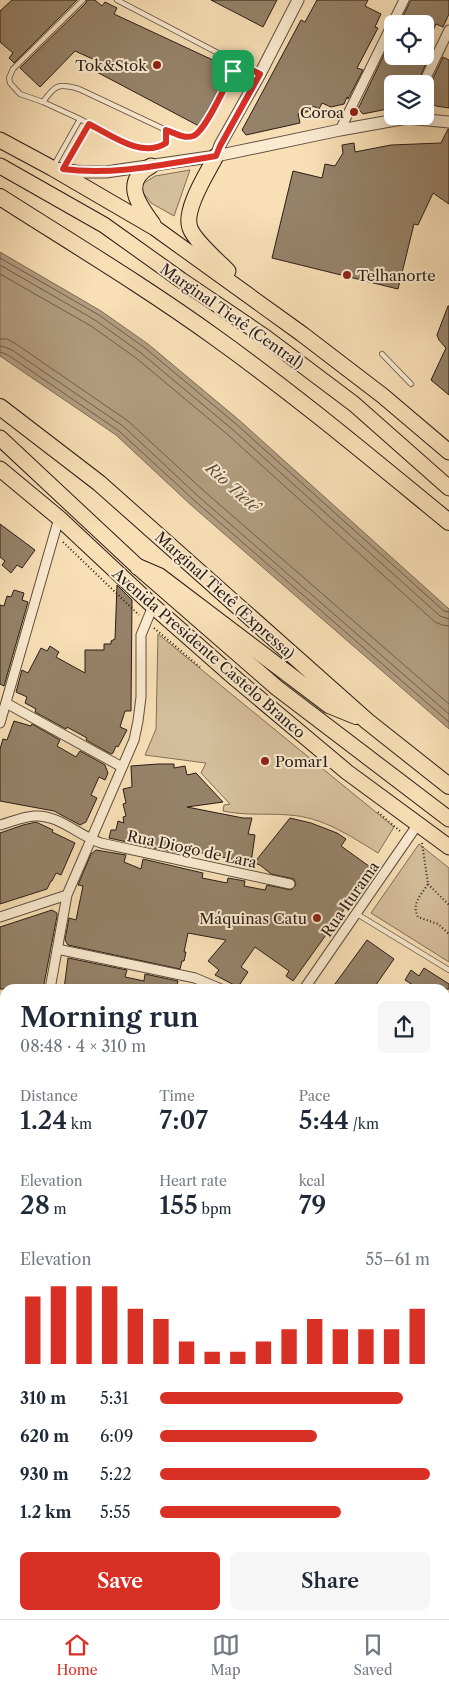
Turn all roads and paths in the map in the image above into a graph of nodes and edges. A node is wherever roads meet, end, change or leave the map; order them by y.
1 (83, 0) edge
2 (117, 0) edge
3 (298, 0) edge
4 (404, 0) edge
5 (449, 30) edge
6 (236, 62) junction
7 (260, 74) junction
8 (427, 75) edge
9 (43, 102) junction
10 (80, 119) junction
11 (434, 120) edge
12 (384, 121) edge
13 (449, 122) edge
14 (89, 124) junction
15 (166, 130) junction
16 (340, 130) junction
17 (3, 141) edge
18 (216, 156) junction
19 (0, 166) edge
20 (151, 166) junction
21 (57, 168) junction
22 (0, 197) edge
23 (155, 228) junction
24 (255, 300) junction
25 (382, 354) dead end
26 (410, 384) dead end
27 (0, 407) edge
28 (0, 438) edge
29 (449, 452) edge
30 (0, 469) edge
31 (449, 488) edge
32 (59, 518) junction
33 (449, 522) edge
34 (138, 567) junction
35 (153, 606) junction
36 (6, 703) junction
37 (367, 721) junction
38 (0, 723) edge
39 (122, 767) junction
40 (449, 786) edge
41 (449, 819) edge
42 (418, 824) junction
43 (0, 826) edge
44 (90, 839) junction
45 (449, 847) edge
46 (290, 884) dead end
47 (428, 884) junction
48 (67, 895) junction
49 (449, 905) edge
50 (357, 914) junction
51 (0, 917) edge
52 (449, 934) edge
53 (57, 949) junction
54 (449, 970) edge
55 (51, 984) edge
56 (209, 984) edge
57 (308, 984) edge

1 - 9 lane
2 - 6 lane
3 - 7 street
4 - 16 street
5 - 8 street
6 - 7 lane
6 - 15 lane
7 - 18 street
9 - 10 lane
9 - 15 lane
10 - 14 lane
10 - 21 lane
11 - 13 street
12 - 16 street
14 - 15 lane
14 - 21 lane
16 - 18 street
17 - 21 highway
18 - 20 street
18 - 24 highway
19 - 31 highway, Marginal Tietê (Central)
20 - 21 street
20 - 23 highway
21 - 23 highway
22 - 33 highway
23 - 24 highway
24 - 29 highway
25 - 26 lane
27 - 37 highway, Marginal Tietê (Expressa)
28 - 34 highway
30 - 32 highway, Avenida Presidente Castelo Branco
32 - 35 highway, Avenida Presidente Castelo Branco
32 - 36 street
34 - 37 highway
34 - 41 highway
35 - 39 street
35 - 42 highway, Avenida Presidente Castelo Branco
36 - 38 street
36 - 39 street
37 - 40 highway, Marginal Tietê (Expressa)
39 - 44 street
42 - 45 highway, Avenida Presidente Castelo Branco
42 - 47 path
42 - 50 street, Rua Iturama
43 - 44 street, Rua Diogo de Lara
44 - 46 street, Rua Diogo de Lara
44 - 48 street
47 - 49 path
47 - 52 path
48 - 51 street
48 - 53 street
50 - 54 lane
50 - 57 street, Rua Iturama
53 - 55 street
53 - 56 street

